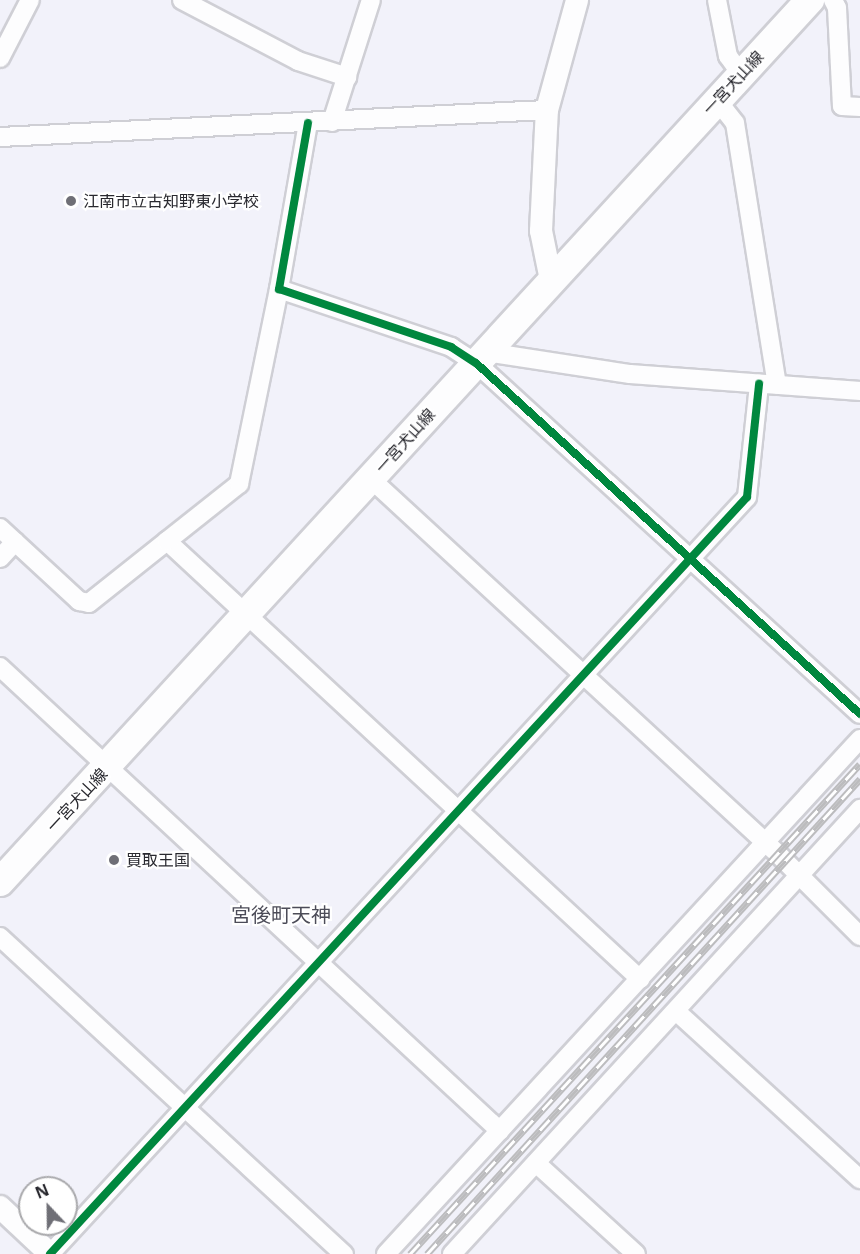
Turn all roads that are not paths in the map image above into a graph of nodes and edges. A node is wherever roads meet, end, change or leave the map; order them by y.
1 (30, 0) edge
2 (182, 0) edge
3 (371, 0) edge
4 (577, 0) edge
5 (717, 0) edge
6 (810, 0) edge
7 (833, 0) edge
8 (0, 58) edge
9 (741, 74) junction
10 (346, 77) junction
11 (717, 100) junction
12 (860, 106) edge
13 (547, 110) junction
14 (332, 122) junction
15 (308, 123) junction
16 (0, 137) edge
17 (551, 280) junction
18 (279, 289) junction
19 (481, 357) junction
20 (768, 385) junction
21 (860, 391) edge
22 (371, 479) junction
23 (0, 528) edge
24 (167, 541) junction
25 (15, 542) junction
26 (0, 558) edge
27 (691, 559) junction
28 (247, 615) junction
29 (0, 668) edge
30 (583, 675) junction
31 (860, 714) edge
32 (860, 739) edge
33 (106, 768) junction
34 (860, 809) edge
35 (459, 811) junction
36 (766, 842) junction
37 (801, 876) junction
38 (0, 882) edge
39 (860, 936) edge
40 (0, 937) edge
41 (318, 964) junction
42 (640, 979) junction
43 (677, 1012) junction
44 (186, 1108) junction
45 (500, 1131) junction
46 (536, 1163) junction
47 (860, 1179) edge
48 (0, 1207) edge
49 (50, 1254) edge
50 (344, 1254) edge
51 (386, 1254) edge
52 (452, 1254) edge
53 (636, 1254) edge

1 - 8 street
2 - 10 street
3 - 10 street
4 - 13 street
5 - 9 street
6 - 9 main road, 一宮犬山線
7 - 12 street
9 - 11 main road, 一宮犬山線
10 - 14 street
11 - 17 main road, 一宮犬山線
11 - 20 street
13 - 14 street
13 - 17 street
14 - 15 street
15 - 16 street
15 - 18 street
17 - 19 main road, 一宮犬山線
18 - 19 street
18 - 24 street
19 - 20 street
19 - 22 main road, 一宮犬山線
19 - 27 street
20 - 21 street
20 - 27 street
22 - 28 main road, 一宮犬山線
22 - 30 street
23 - 25 street
24 - 25 street
24 - 28 street
25 - 26 street
27 - 30 street
27 - 31 street
28 - 33 main road, 一宮犬山線
28 - 35 street
29 - 33 street
30 - 35 street
30 - 36 street
32 - 36 street
33 - 38 main road, 一宮犬山線
33 - 41 street
34 - 37 street
35 - 41 street
35 - 42 street
36 - 37 street
36 - 42 street
37 - 39 street
37 - 43 street
40 - 44 street
41 - 44 street
41 - 45 street
42 - 45 street
43 - 46 street
43 - 47 street
44 - 49 street
44 - 50 street
45 - 51 street
46 - 52 street
46 - 53 street
48 - 49 street

